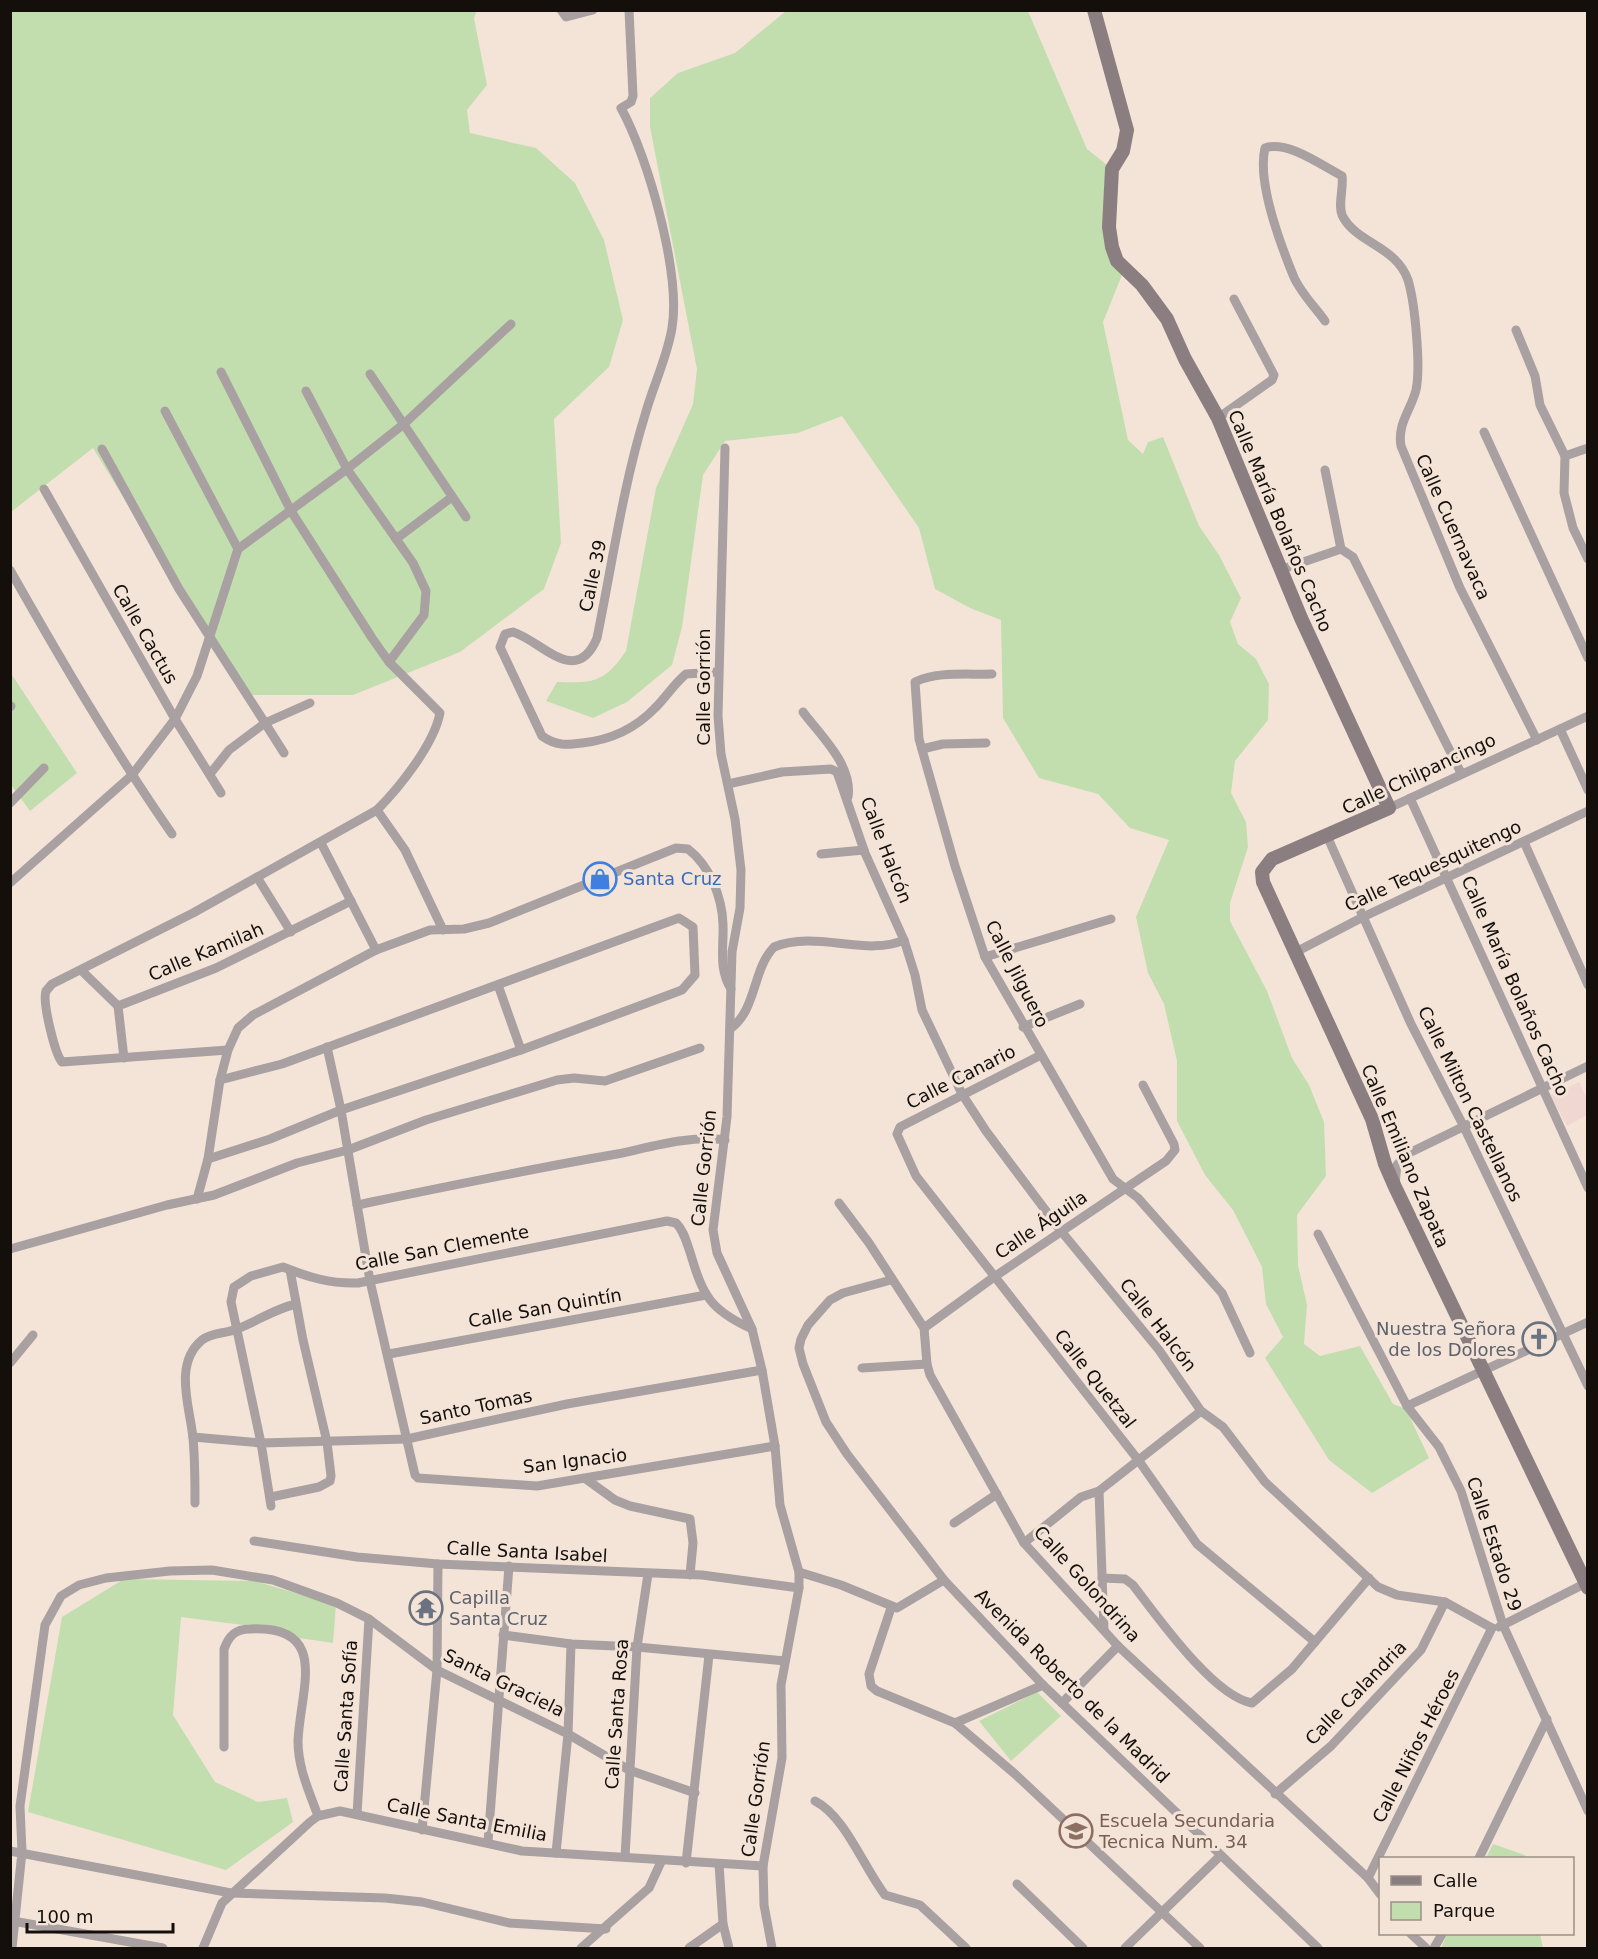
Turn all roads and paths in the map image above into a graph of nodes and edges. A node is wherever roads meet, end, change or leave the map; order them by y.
1 (561, 10) edge
2 (593, 10) edge
3 (629, 10) edge
4 (1094, 10) edge
5 (1234, 299) dead end
6 (1325, 321) dead end
7 (511, 324) dead end
8 (1516, 330) dead end
9 (221, 372) dead end
10 (370, 374) dead end
11 (306, 391) dead end
12 (165, 411) dead end
13 (1218, 418) junction
14 (405, 423) junction
15 (1484, 432) dead end
16 (725, 448) dead end
17 (1587, 448) edge
18 (102, 449) dead end
19 (1565, 456) junction
20 (347, 469) junction
21 (1325, 470) dead end
22 (44, 489) dead end
23 (452, 497) junction
24 (291, 511) junction
25 (466, 517) dead end
26 (396, 539) junction
27 (238, 549) junction
28 (1341, 549) junction
29 (1587, 559) edge
30 (10, 570) edge
31 (1280, 570) junction
32 (210, 634) junction
33 (1587, 658) edge
34 (389, 662) junction
35 (717, 672) junction
36 (992, 674) dead end
37 (310, 703) dead end
38 (803, 712) dead end
39 (1587, 716) edge
40 (175, 719) junction
41 (266, 723) junction
42 (1560, 729) junction
43 (1537, 740) junction
44 (986, 743) dead end
45 (922, 749) junction
46 (284, 753) dead end
47 (44, 768) dead end
48 (210, 774) junction
49 (1461, 774) junction
50 (132, 775) junction
51 (728, 784) junction
52 (1587, 790) edge
53 (221, 793) dead end
54 (1410, 798) junction
55 (848, 799) junction
56 (10, 803) edge
57 (1389, 808) junction
58 (377, 810) junction
59 (1587, 811) edge
60 (172, 834) dead end
61 (1327, 836) junction
62 (1524, 842) junction
63 (321, 843) junction
64 (864, 850) junction
65 (821, 854) dead end
66 (1266, 865) joint
67 (257, 877) junction
68 (1446, 879) junction
69 (10, 882) edge
70 (351, 901) junction
71 (1363, 917) junction
72 (1111, 919) dead end
73 (443, 930) junction
74 (291, 932) junction
75 (904, 940) junction
76 (376, 950) junction
77 (1294, 953) junction
78 (985, 957) junction
79 (82, 971) junction
80 (498, 985) junction
81 (1587, 985) edge
82 (731, 989) junction
83 (1080, 1004) dead end
84 (118, 1006) junction
85 (1023, 1027) junction
86 (730, 1029) junction
87 (327, 1047) junction
88 (700, 1048) dead end
89 (228, 1050) junction
90 (521, 1050) junction
91 (1041, 1055) junction
92 (124, 1058) junction
93 (1587, 1066) edge
94 (220, 1080) junction
95 (1143, 1085) dead end
96 (1541, 1089) junction
97 (962, 1094) junction
98 (341, 1110) junction
99 (1463, 1125) junction
100 (897, 1129) joint
101 (725, 1140) junction
102 (348, 1150) junction
103 (208, 1159) junction
104 (1395, 1187) junction
105 (1587, 1188) edge
106 (1124, 1190) junction
107 (197, 1200) junction
108 (839, 1203) dead end
109 (357, 1205) junction
110 (1061, 1231) junction
111 (1318, 1234) dead end
112 (10, 1249) edge
113 (290, 1270) junction
114 (994, 1277) junction
115 (891, 1280) junction
116 (370, 1281) junction
117 (706, 1295) junction
118 (296, 1304) junction
119 (1587, 1322) edge
120 (924, 1328) junction
121 (236, 1329) junction
122 (752, 1329) junction
123 (1563, 1334) junction
124 (33, 1335) dead end
125 (1250, 1353) dead end
126 (389, 1354) junction
127 (10, 1364) edge
128 (927, 1364) junction
129 (862, 1368) dead end
130 (762, 1370) junction
131 (1484, 1371) junction
132 (1587, 1386) edge
133 (1407, 1406) junction
134 (1201, 1411) junction
135 (193, 1437) junction
136 (407, 1439) junction
137 (327, 1442) junction
138 (261, 1443) junction
139 (775, 1446) junction
140 (1139, 1461) junction
141 (586, 1479) junction
142 (1100, 1491) junction
143 (997, 1494) junction
144 (195, 1503) dead end
145 (954, 1523) dead end
146 (254, 1541) dead end
147 (1024, 1543) junction
148 (438, 1564) junction
149 (509, 1566) junction
150 (799, 1572) junction
151 (648, 1574) junction
152 (690, 1575) junction
153 (1102, 1578) junction
154 (1369, 1578) junction
155 (944, 1580) junction
156 (1587, 1584) edge
157 (799, 1588) junction
158 (1445, 1602) junction
159 (891, 1608) junction
160 (369, 1619) junction
161 (1503, 1625) junction
162 (1492, 1628) junction
163 (1104, 1630) junction
164 (503, 1635) junction
165 (1315, 1642) junction
166 (571, 1644) junction
167 (1118, 1646) junction
168 (637, 1647) junction
169 (709, 1655) junction
170 (785, 1660) junction
171 (437, 1670) junction
172 (1042, 1685) junction
173 (500, 1699) junction
174 (1062, 1703) junction
175 (1547, 1719) junction
176 (955, 1723) junction
177 (568, 1734) junction
178 (224, 1747) dead end
179 (629, 1770) junction
180 (695, 1793) junction
181 (1275, 1794) junction
182 (10, 1800) edge
183 (815, 1801) dead end
184 (20, 1806) junction
185 (1587, 1811) edge
186 (357, 1814) junction
187 (318, 1816) junction
188 (422, 1830) junction
189 (488, 1842) junction
190 (10, 1851) edge
191 (22, 1852) junction
192 (556, 1853) junction
193 (1220, 1856) junction
194 (625, 1857) junction
195 (1479, 1857) edge
196 (661, 1862) junction
197 (686, 1863) junction
198 (719, 1864) junction
199 (763, 1866) junction
200 (1368, 1878) junction
201 (1017, 1884) dead end
202 (231, 1893) junction
203 (1379, 1893) edge
204 (1161, 1912) junction
205 (13, 1921) junction
206 (723, 1924) junction
207 (606, 1929) junction
208 (1412, 1935) edge
209 (595, 1944) edge
210 (12, 1948) edge
211 (164, 1948) edge
212 (203, 1948) edge
213 (581, 1948) edge
214 (689, 1948) edge
215 (729, 1948) edge
216 (772, 1948) edge
217 (966, 1948) edge
218 (1083, 1948) edge
219 (1125, 1948) edge
220 (1200, 1948) edge
221 (1318, 1948) edge
222 (1426, 1948) edge

1 - 2 street
3 - 35 street, Calle 39
4 - 13 street, Calle María Bolaños Cacho
5 - 13 street
6 - 43 street, Calle Cuernavaca
7 - 14 street
8 - 19 street
9 - 24 street
10 - 14 street
11 - 20 street
12 - 27 street
13 - 31 street, Calle María Bolaños Cacho
14 - 20 street
14 - 23 street
15 - 33 street
16 - 35 street, Calle Gorrión
17 - 19 street
18 - 32 street
19 - 29 street
20 - 24 street
20 - 26 street
21 - 28 street
22 - 40 street, Calle Cactus
23 - 25 street
23 - 26 street
24 - 27 street
24 - 34 street
26 - 34 street
27 - 32 street
28 - 31 street
28 - 49 street
30 - 50 street
31 - 57 street, Calle María Bolaños Cacho
32 - 40 street
32 - 41 street
34 - 58 street
35 - 51 street, Calle Gorrión
36 - 45 street, Calle Jilguero
37 - 41 street
38 - 55 street
39 - 42 street, Calle Chilpancingo
40 - 48 street, Calle Cactus
40 - 50 street
41 - 46 street
41 - 48 street
42 - 43 street, Calle Chilpancingo
42 - 52 street
43 - 49 street, Calle Chilpancingo
44 - 45 street
45 - 78 street, Calle Jilguero
47 - 56 street
48 - 53 street, Calle Cactus
49 - 54 street, Calle Chilpancingo
50 - 60 street
50 - 69 street
51 - 55 street, Calle Halcón
51 - 82 street, Calle Gorrión
54 - 57 street, Calle Chilpancingo
54 - 68 street, Calle María Bolaños Cacho
55 - 64 street, Calle Halcón
57 - 61 street, Calle Chilpancingo
58 - 63 street
58 - 73 street
59 - 62 street, Calle Tequesquitengo
61 - 66 street, Calle Chilpancingo
61 - 71 street, Calle Milton Castellanos
62 - 68 street, Calle Tequesquitengo
62 - 81 street
63 - 67 street
63 - 70 street
64 - 65 street
64 - 75 street, Calle Halcón
66 - 77 street, Calle Emiliano Zapata
67 - 74 street
67 - 79 street
68 - 71 street, Calle Tequesquitengo
68 - 96 street, Calle María Bolaños Cacho
70 - 74 street, Calle Kamilah
70 - 76 street
71 - 77 street, Calle Tequesquitengo
71 - 99 street, Calle Milton Castellanos
72 - 78 street
73 - 76 street
73 - 82 street
74 - 84 street, Calle Kamilah
75 - 86 street
75 - 97 street, Calle Halcón
76 - 89 street
77 - 104 street, Calle Emiliano Zapata
78 - 85 street, Calle Jilguero
79 - 84 street
79 - 92 street
80 - 87 street
80 - 90 street
80 - 90 street
82 - 86 street, Calle Gorrión
83 - 85 street
84 - 92 street
85 - 91 street, Calle Jilguero
86 - 101 street, Calle Gorrión
87 - 94 street
87 - 98 street, San Ignacio
88 - 102 street
89 - 92 street
89 - 94 street
90 - 98 street
91 - 97 street, Calle Canario
91 - 106 street, Calle Jilguero
93 - 96 street
94 - 103 street
95 - 106 street, Calle Águila
96 - 99 street
96 - 105 street, Calle María Bolaños Cacho
97 - 100 street, Calle Canario
97 - 110 street, Calle Halcón
98 - 102 street, San Ignacio
98 - 103 street
99 - 104 street
99 - 123 street, Calle Milton Castellanos
100 - 114 street, Calle Quetzal
101 - 109 street
101 - 122 street, Calle Gorrión
102 - 107 street
102 - 109 street, San Ignacio
103 - 107 street
104 - 131 street, Calle Emiliano Zapata
106 - 110 street, Calle Águila
106 - 125 street, Calle Jilguero
107 - 112 street
108 - 115 street, Calle Golondrina
109 - 116 street, San Ignacio
110 - 114 street, Calle Águila
110 - 134 street, Calle Halcón
111 - 133 street, Calle Estado 29
113 - 116 street, Calle San Clemente
113 - 118 street
113 - 121 street, Calle San Clemente
114 - 120 street, Calle Águila
114 - 140 street, Calle Quetzal
115 - 120 street, Calle Golondrina
115 - 155 street, Avenida Roberto de la Madrid
116 - 117 street, Calle San Clemente
116 - 126 street, San Ignacio
117 - 122 street, Calle San Clemente
117 - 126 street, Calle San Quintín
118 - 121 street
118 - 137 street
119 - 123 street
120 - 128 street, Calle Golondrina
121 - 135 street
121 - 138 street, Calle San Clemente
122 - 130 street, Calle Gorrión
123 - 131 street
123 - 132 street, Calle Milton Castellanos
124 - 127 street
126 - 136 street, San Ignacio
128 - 129 street
128 - 143 street, Calle Golondrina
130 - 136 street, Santo Tomas
130 - 139 street, Calle Gorrión
131 - 133 street
131 - 156 street, Calle Emiliano Zapata
133 - 161 street, Calle Estado 29
134 - 140 street
134 - 154 street, Calle Halcón
135 - 138 street, Santo Tomas
135 - 144 street
136 - 137 street, Santo Tomas
136 - 141 street, San Ignacio
137 - 138 street, Santo Tomas
137 - 138 street, Calle San Clemente
139 - 141 street, San Ignacio
139 - 150 street, Calle Gorrión
140 - 142 street
140 - 165 street, Calle Quetzal
141 - 152 street
142 - 147 street
142 - 153 street
143 - 145 street
143 - 147 street, Calle Golondrina
146 - 148 street, Calle Santa Isabel
147 - 163 street, Calle Golondrina
148 - 149 street, Calle Santa Isabel
148 - 171 street
149 - 151 street, Calle Santa Isabel
149 - 164 street
150 - 157 street, Calle Gorrión
150 - 159 street
151 - 152 street, Calle Santa Isabel
151 - 168 street, Calle Santa Rosa
152 - 157 street, Calle Santa Isabel
153 - 163 street
153 - 165 street
154 - 158 street, Calle Halcón
154 - 165 street
155 - 159 street
155 - 172 street, Avenida Roberto de la Madrid
156 - 161 street
157 - 170 street, Calle Gorrión
158 - 162 street, Calle Halcón
158 - 181 street, Calle Calandria
159 - 176 street
160 - 171 street, Santa Graciela
160 - 184 street, Santa Graciela
160 - 186 street, Calle Santa Sofía
161 - 162 street
161 - 175 street, Calle Estado 29
162 - 200 street, Calle Niños Héroes
163 - 167 street, Calle Golondrina
164 - 166 street
164 - 173 street
166 - 168 street
166 - 177 street
167 - 174 street
167 - 181 street, Calle Golondrina
168 - 169 street
168 - 179 street, Calle Santa Rosa
169 - 170 street
169 - 180 street
170 - 199 street, Calle Gorrión
171 - 173 street, Santa Graciela
171 - 188 street
172 - 174 street, Avenida Roberto de la Madrid
172 - 176 street
173 - 177 street, Santa Graciela
173 - 189 street
174 - 193 street, Avenida Roberto de la Madrid
175 - 185 street, Calle Estado 29
175 - 195 street
176 - 204 street
177 - 179 street, Santa Graciela
177 - 192 street
178 - 187 street
179 - 180 street, Santa Graciela
179 - 194 street, Calle Santa Rosa
180 - 197 street
181 - 200 street, Calle Golondrina
182 - 184 street
183 - 217 street
184 - 191 street
186 - 187 street, Calle Santa Emilia
186 - 188 street, Calle Santa Emilia
187 - 202 street, Calle Santa Emilia
188 - 189 street, Calle Santa Emilia
189 - 192 street, Calle Santa Emilia
190 - 191 street
191 - 202 street
191 - 205 street
192 - 194 street, Calle Santa Emilia
193 - 204 street
193 - 221 street, Avenida Roberto de la Madrid
194 - 196 street, Calle Santa Emilia
196 - 197 street, Calle Santa Emilia
196 - 207 street
197 - 198 street, Calle Santa Emilia
198 - 199 street, Calle Santa Emilia
198 - 206 street
199 - 216 street, Calle Gorrión
200 - 203 street, Calle Golondrina
201 - 218 street
202 - 207 street
202 - 212 street, Calle Santa Emilia
204 - 219 street
204 - 220 street
205 - 210 street
205 - 211 street
206 - 214 street
206 - 215 street
207 - 209 street
208 - 222 street
209 - 213 street

